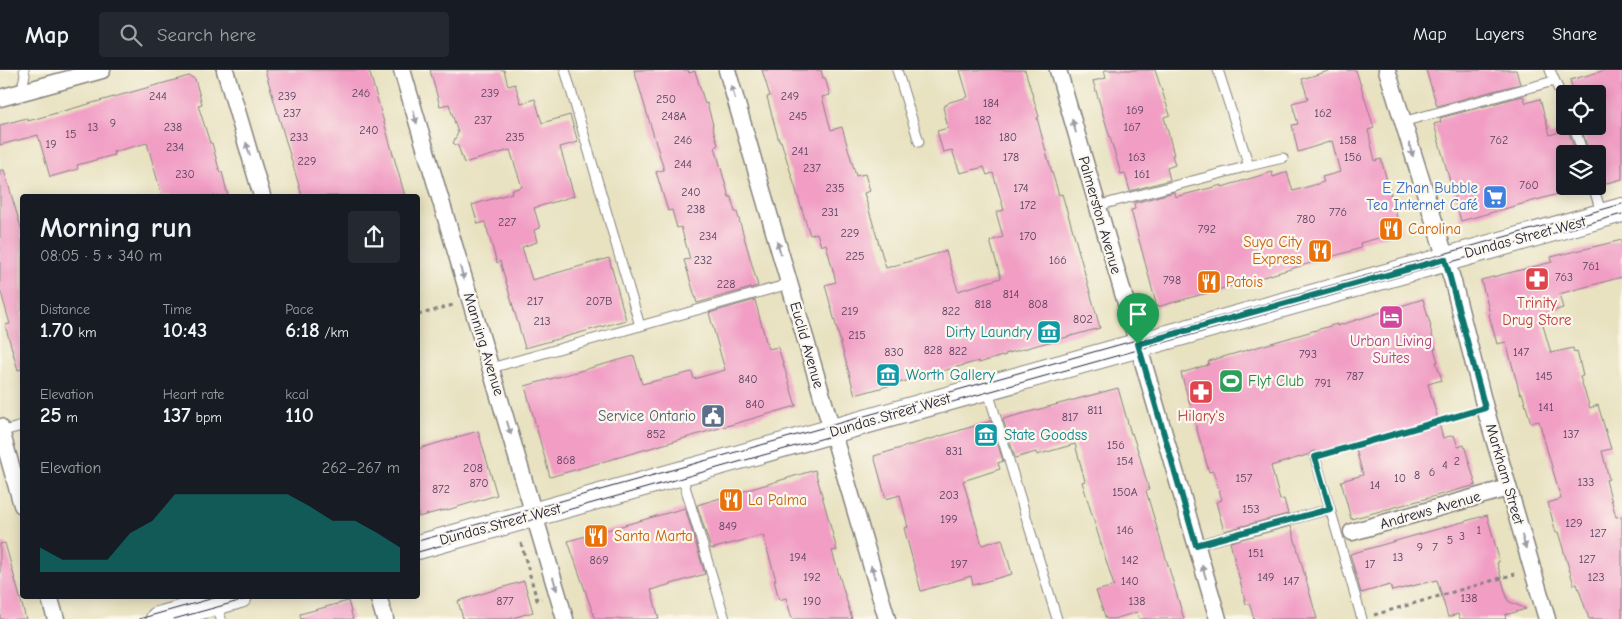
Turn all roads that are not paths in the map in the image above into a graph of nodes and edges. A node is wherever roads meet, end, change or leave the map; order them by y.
1 (24, 70) edge
2 (102, 70) edge
3 (225, 70) edge
4 (402, 70) edge
5 (565, 70) edge
6 (727, 70) edge
7 (897, 70) edge
8 (1058, 70) edge
9 (1218, 70) edge
10 (1387, 70) edge
11 (1550, 70) edge
12 (1554, 81) junction
13 (1556, 85) edge
14 (21, 92) junction
15 (0, 98) edge
16 (1402, 122) junction
17 (919, 142) dead end
18 (1284, 158) dead end
19 (1248, 166) junction
20 (261, 194) edge
21 (1599, 195) edge
22 (1097, 206) junction
23 (1612, 213) edge
24 (1445, 259) junction
25 (789, 284) junction
26 (640, 326) junction
27 (1138, 344) junction
28 (491, 368) junction
29 (986, 388) junction
30 (20, 426) edge
31 (0, 430) edge
32 (833, 431) junction
33 (1315, 457) road end
34 (680, 473) junction
35 (1508, 488) junction
36 (20, 498) edge
37 (1330, 509) junction
38 (535, 514) junction
39 (1352, 532) dead end
40 (1196, 545) junction
41 (420, 546) edge
42 (50, 599) edge
43 (233, 599) edge
44 (379, 599) edge
45 (217, 606) edge
46 (56, 619) edge
47 (158, 619) edge
48 (385, 619) edge
49 (565, 619) edge
50 (725, 619) edge
51 (887, 619) edge
52 (1057, 619) edge
53 (1218, 619) edge
54 (1362, 619) edge
55 (1547, 619) edge

1 - 14 lane
2 - 14 street
20 -> 3 street
4 -> 28 street, Manning Avenue
5 - 26 lane
25 -> 6 street, Euclid Avenue
7 - 17 lane
22 -> 8 street, Palmerston Avenue
9 - 19 lane
10 - 16 street, Markham Street
11 - 12 lane
12 - 13 lane
12 - 16 lane
14 - 15 street
16 -> 24 street, Markham Street
18 - 19 lane
19 - 22 lane
21 - 23 lane
22 - 27 street, Palmerston Avenue
23 - 24 main road, Dundas Street West
24 - 27 main road, Dundas Street West
24 - 35 street, Markham Street
25 - 26 lane
25 - 32 street, Euclid Avenue
26 - 28 lane
27 - 29 main road, Dundas Street West
27 - 40 street, Palmerston Avenue
28 -> 38 street, Manning Avenue
29 - 32 main road, Dundas Street West
29 - 52 lane
30 - 31 lane
31 - 36 street
32 - 34 main road, Dundas Street West
51 -> 32 street, Euclid Avenue
33 - 37 lane
34 - 38 main road, Dundas Street West
34 - 50 lane
35 - 39 street, Andrews Avenue
35 -> 55 street, Markham Street
37 - 40 lane
37 - 54 lane
38 - 41 main road, Dundas Street West
38 -> 49 street, Manning Avenue
53 -> 40 street, Palmerston Avenue
42 - 46 street
43 - 45 main road
44 - 48 street
45 - 47 main road

